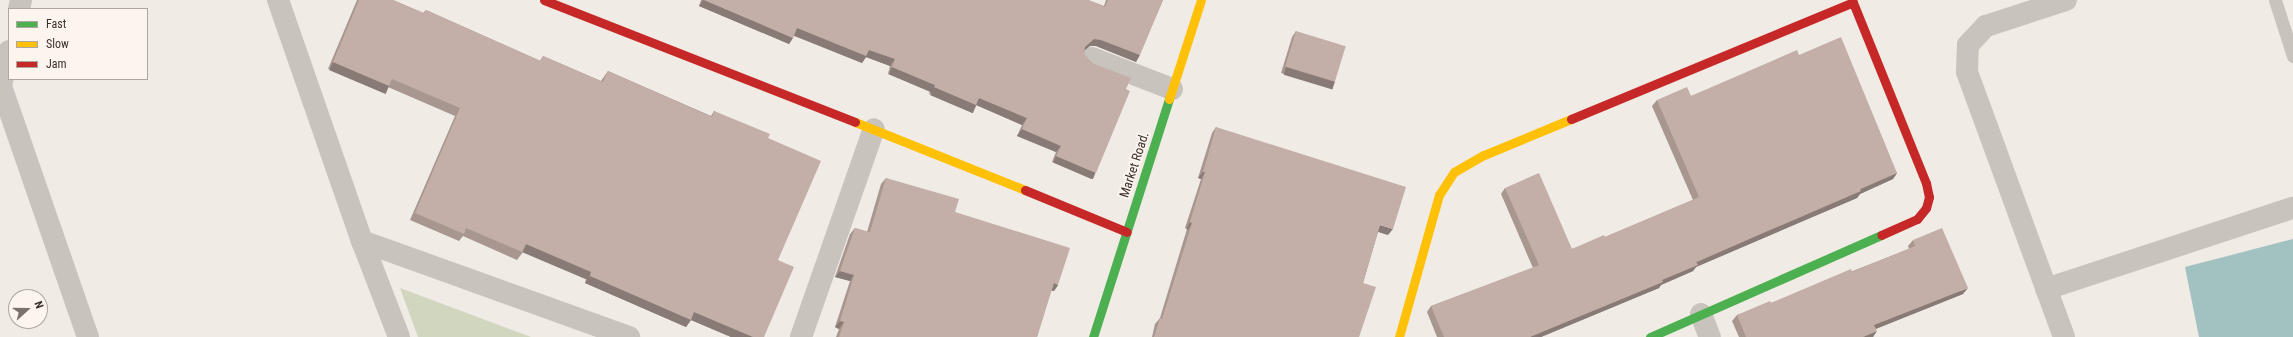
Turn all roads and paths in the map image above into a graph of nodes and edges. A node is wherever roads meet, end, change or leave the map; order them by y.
1 (278, 0) edge
2 (544, 0) edge
3 (1201, 0) edge
4 (2066, 0) edge
5 (2275, 0) edge
6 (1852, 1) edge
7 (8, 56) edge
8 (2293, 56) edge
9 (1092, 58) dead end
10 (1, 88) edge
11 (1172, 89) junction
12 (874, 129) junction
13 (2293, 208) edge
14 (1127, 232) junction
15 (362, 241) junction
16 (2046, 289) junction
17 (1700, 314) junction
18 (88, 337) edge
19 (399, 337) edge
20 (629, 337) edge
21 (801, 337) edge
22 (1093, 337) edge
23 (1399, 337) edge
24 (1650, 337) edge
25 (1710, 337) edge
26 (2064, 337) edge

1 - 15 street
2 - 12 street
3 - 11 street, Market Road.
4 - 16 street
5 - 8 lane
6 - 17 street
6 - 23 street
7 - 10 street
9 - 11 street
10 - 18 street
11 - 14 street, Market Road.
12 - 14 street
12 - 21 street
13 - 16 street
14 - 22 street, Market Road.
15 - 19 street
15 - 20 street
16 - 26 street
17 - 24 street
17 - 25 street

